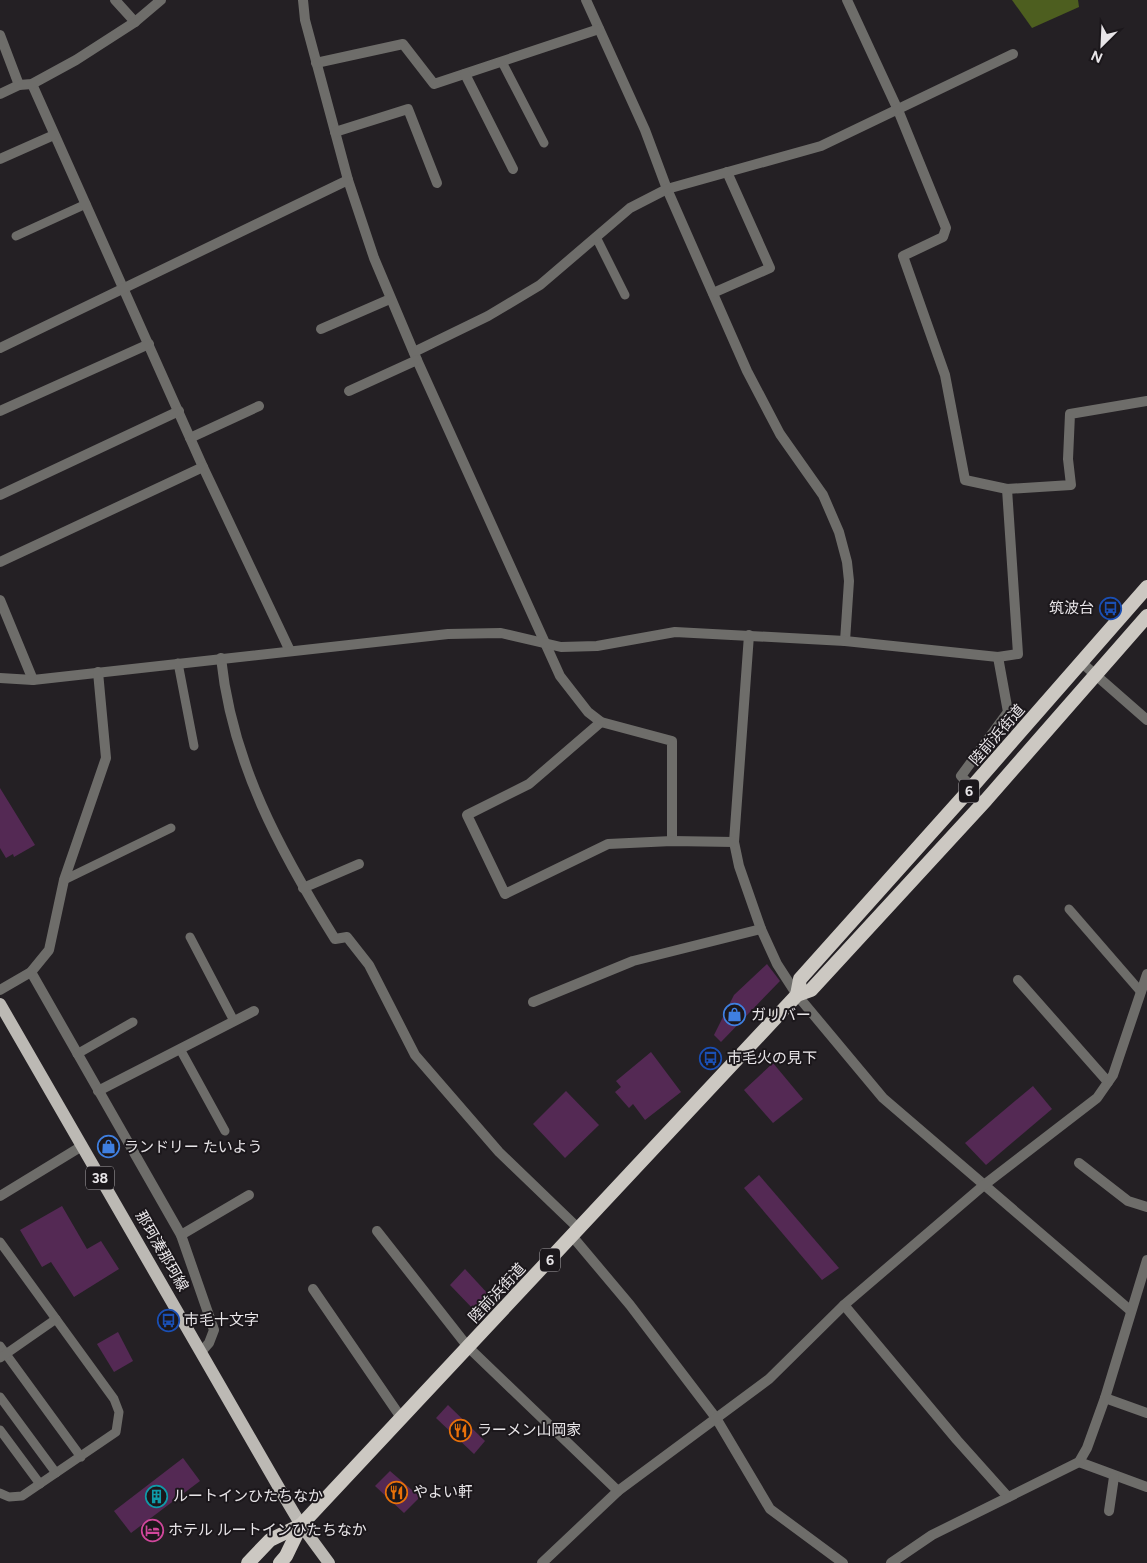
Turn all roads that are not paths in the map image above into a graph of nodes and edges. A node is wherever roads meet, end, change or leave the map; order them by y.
1 (116, 0) edge
2 (161, 0) edge
3 (303, 0) edge
4 (586, 0) edge
5 (847, 0) edge
6 (136, 22) junction
7 (599, 30) junction
8 (0, 35) edge
9 (1013, 54) dead end
10 (502, 62) junction
11 (316, 63) junction
12 (465, 74) junction
13 (19, 84) junction
14 (32, 84) junction
15 (0, 94) edge
16 (898, 110) junction
17 (334, 132) junction
18 (54, 135) junction
19 (544, 143) dead end
20 (0, 158) edge
21 (513, 169) dead end
22 (727, 172) junction
23 (348, 180) junction
24 (437, 183) dead end
25 (666, 188) junction
26 (86, 204) junction
27 (16, 236) dead end
28 (596, 236) junction
29 (124, 290) junction
30 (713, 293) junction
31 (624, 295) dead end
32 (390, 299) junction
33 (321, 329) dead end
34 (149, 344) junction
35 (0, 348) edge
36 (416, 356) junction
37 (349, 391) dead end
38 (1147, 401) edge
39 (259, 406) dead end
40 (0, 411) edge
41 (179, 411) junction
42 (190, 438) junction
43 (203, 467) junction
44 (1007, 488) junction
45 (0, 495) edge
46 (0, 562) edge
47 (1147, 587) edge
48 (0, 600) edge
49 (1147, 616) edge
50 (749, 635) junction
51 (845, 641) junction
52 (544, 644) junction
53 (290, 651) junction
54 (998, 657) junction
55 (221, 658) junction
56 (178, 663) junction
57 (1082, 663) junction
58 (98, 672) junction
59 (1097, 675) junction
60 (0, 678) edge
61 (33, 680) junction
62 (1147, 720) edge
63 (600, 722) junction
64 (194, 746) dead end
65 (972, 787) junction
66 (171, 828) dead end
67 (672, 841) junction
68 (734, 842) junction
69 (359, 864) dead end
70 (64, 880) junction
71 (303, 888) junction
72 (1069, 909) dead end
73 (761, 929) junction
74 (190, 938) dead end
75 (31, 972) junction
76 (1147, 974) edge
77 (1018, 980) dead end
78 (0, 990) edge
79 (1141, 992) junction
80 (797, 995) junction
81 (533, 1002) dead end
82 (0, 1004) edge
83 (254, 1011) dead end
84 (234, 1021) junction
85 (133, 1022) dead end
86 (180, 1049) junction
87 (77, 1054) junction
88 (1108, 1082) junction
89 (98, 1091) junction
90 (225, 1131) dead end
91 (82, 1146) junction
92 (1079, 1163) dead end
93 (984, 1184) junction
94 (249, 1195) dead end
95 (0, 1196) edge
96 (1147, 1207) edge
97 (377, 1231) dead end
98 (576, 1233) junction
99 (181, 1235) junction
100 (0, 1242) edge
101 (1147, 1260) edge
102 (313, 1289) dead end
103 (844, 1306) junction
104 (1131, 1312) junction
105 (56, 1319) junction
106 (0, 1346) edge
107 (468, 1347) junction
108 (201, 1352) junction
109 (3, 1356) edge
110 (0, 1397) edge
111 (1104, 1398) junction
112 (1147, 1413) edge
113 (402, 1418) junction
114 (716, 1418) junction
115 (0, 1430) edge
116 (80, 1457) junction
117 (1078, 1462) junction
118 (56, 1473) junction
119 (1114, 1477) junction
120 (40, 1484) junction
121 (1147, 1487) edge
122 (618, 1490) junction
123 (0, 1493) edge
124 (1008, 1496) junction
125 (1109, 1511) dead end
126 (301, 1525) junction
127 (248, 1563) edge
128 (280, 1563) edge
129 (329, 1563) edge
130 (542, 1563) edge
131 (843, 1563) edge
132 (891, 1563) edge

1 - 6 street
2 - 6 street
3 - 11 street
4 - 7 street
5 - 16 street
6 - 14 street
7 - 10 street
7 - 25 street
8 - 13 street
9 - 16 street
10 - 12 street
10 - 19 lane
11 - 12 street
11 - 17 street
12 - 21 street
13 - 14 street
13 - 15 street
14 - 18 street
16 - 22 street
16 - 44 street
17 - 23 street
17 - 24 street
18 - 20 street
18 - 26 street
22 - 25 street
22 - 30 street
23 - 29 street
23 - 32 street
25 - 28 street
25 - 30 street
26 - 27 lane
26 - 29 street
28 - 31 lane
28 - 36 street
29 - 34 street
29 - 35 street
30 - 51 street
32 - 33 street
32 - 36 street
34 - 40 street
34 - 41 street
36 - 37 street
36 - 52 street
38 - 44 street
39 - 42 street
41 - 42 street
41 - 45 street
42 - 43 street
43 - 46 street
43 - 53 street
44 - 54 street
47 - 57 highway, 陸前浜街道 / 6
48 - 61 street
49 - 59 highway, 陸前浜街道 / 6
50 - 51 street
50 - 52 street
50 - 68 street
51 - 54 street
52 - 53 street
52 - 63 street
53 - 55 street
54 - 65 street
55 - 56 street
55 - 71 street
56 - 58 street
56 - 64 lane
57 - 59 street
57 - 65 highway, 陸前浜街道 / 6
58 - 61 street
58 - 70 street
59 - 62 street
59 - 80 highway, 陸前浜街道 / 6
60 - 61 street
63 - 67 street
63 - 67 street
65 - 80 highway, 陸前浜街道 / 6
66 - 70 lane
67 - 68 street
68 - 73 street
69 - 71 street
70 - 75 street
71 - 98 street
72 - 79 lane
73 - 80 street
73 - 81 street
74 - 84 lane
75 - 78 street
75 - 87 street
76 - 79 street
77 - 88 street
79 - 88 street
80 - 93 street
80 - 98 highway, 陸前浜街道 / 6
82 - 91 main road, 那珂湊那珂線 / 38
83 - 84 street
84 - 86 street
85 - 87 lane
86 - 89 street
86 - 90 lane
87 - 89 street
88 - 93 street
89 - 99 street
91 - 95 street
91 - 108 main road, 那珂湊那珂線 / 38
92 - 96 street
93 - 103 street
93 - 104 street
94 - 99 street
97 - 107 street
98 - 107 highway, 陸前浜街道 / 6
98 - 114 street
99 - 108 street
100 - 105 lane
101 - 104 street
102 - 113 street
103 - 114 street
103 - 124 street
104 - 111 street
105 - 109 lane
105 - 116 lane
106 - 109 lane
107 - 113 highway, 陸前浜街道 / 6
107 - 122 street
108 - 126 main road, 那珂湊那珂線 / 38
109 - 116 lane
110 - 118 lane
111 - 112 street
111 - 117 street
113 - 126 highway, 陸前浜街道 / 6
114 - 122 street
114 - 131 street
115 - 120 lane
116 - 118 lane
117 - 119 street
117 - 124 street
118 - 120 lane
119 - 121 street
119 - 125 street
120 - 123 lane
122 - 130 street
124 - 132 street
126 - 127 highway, 陸前浜街道 / 6
126 - 128 highway, 陸前浜街道 / 6
126 - 129 main road, 那珂湊那珂線 / 38

